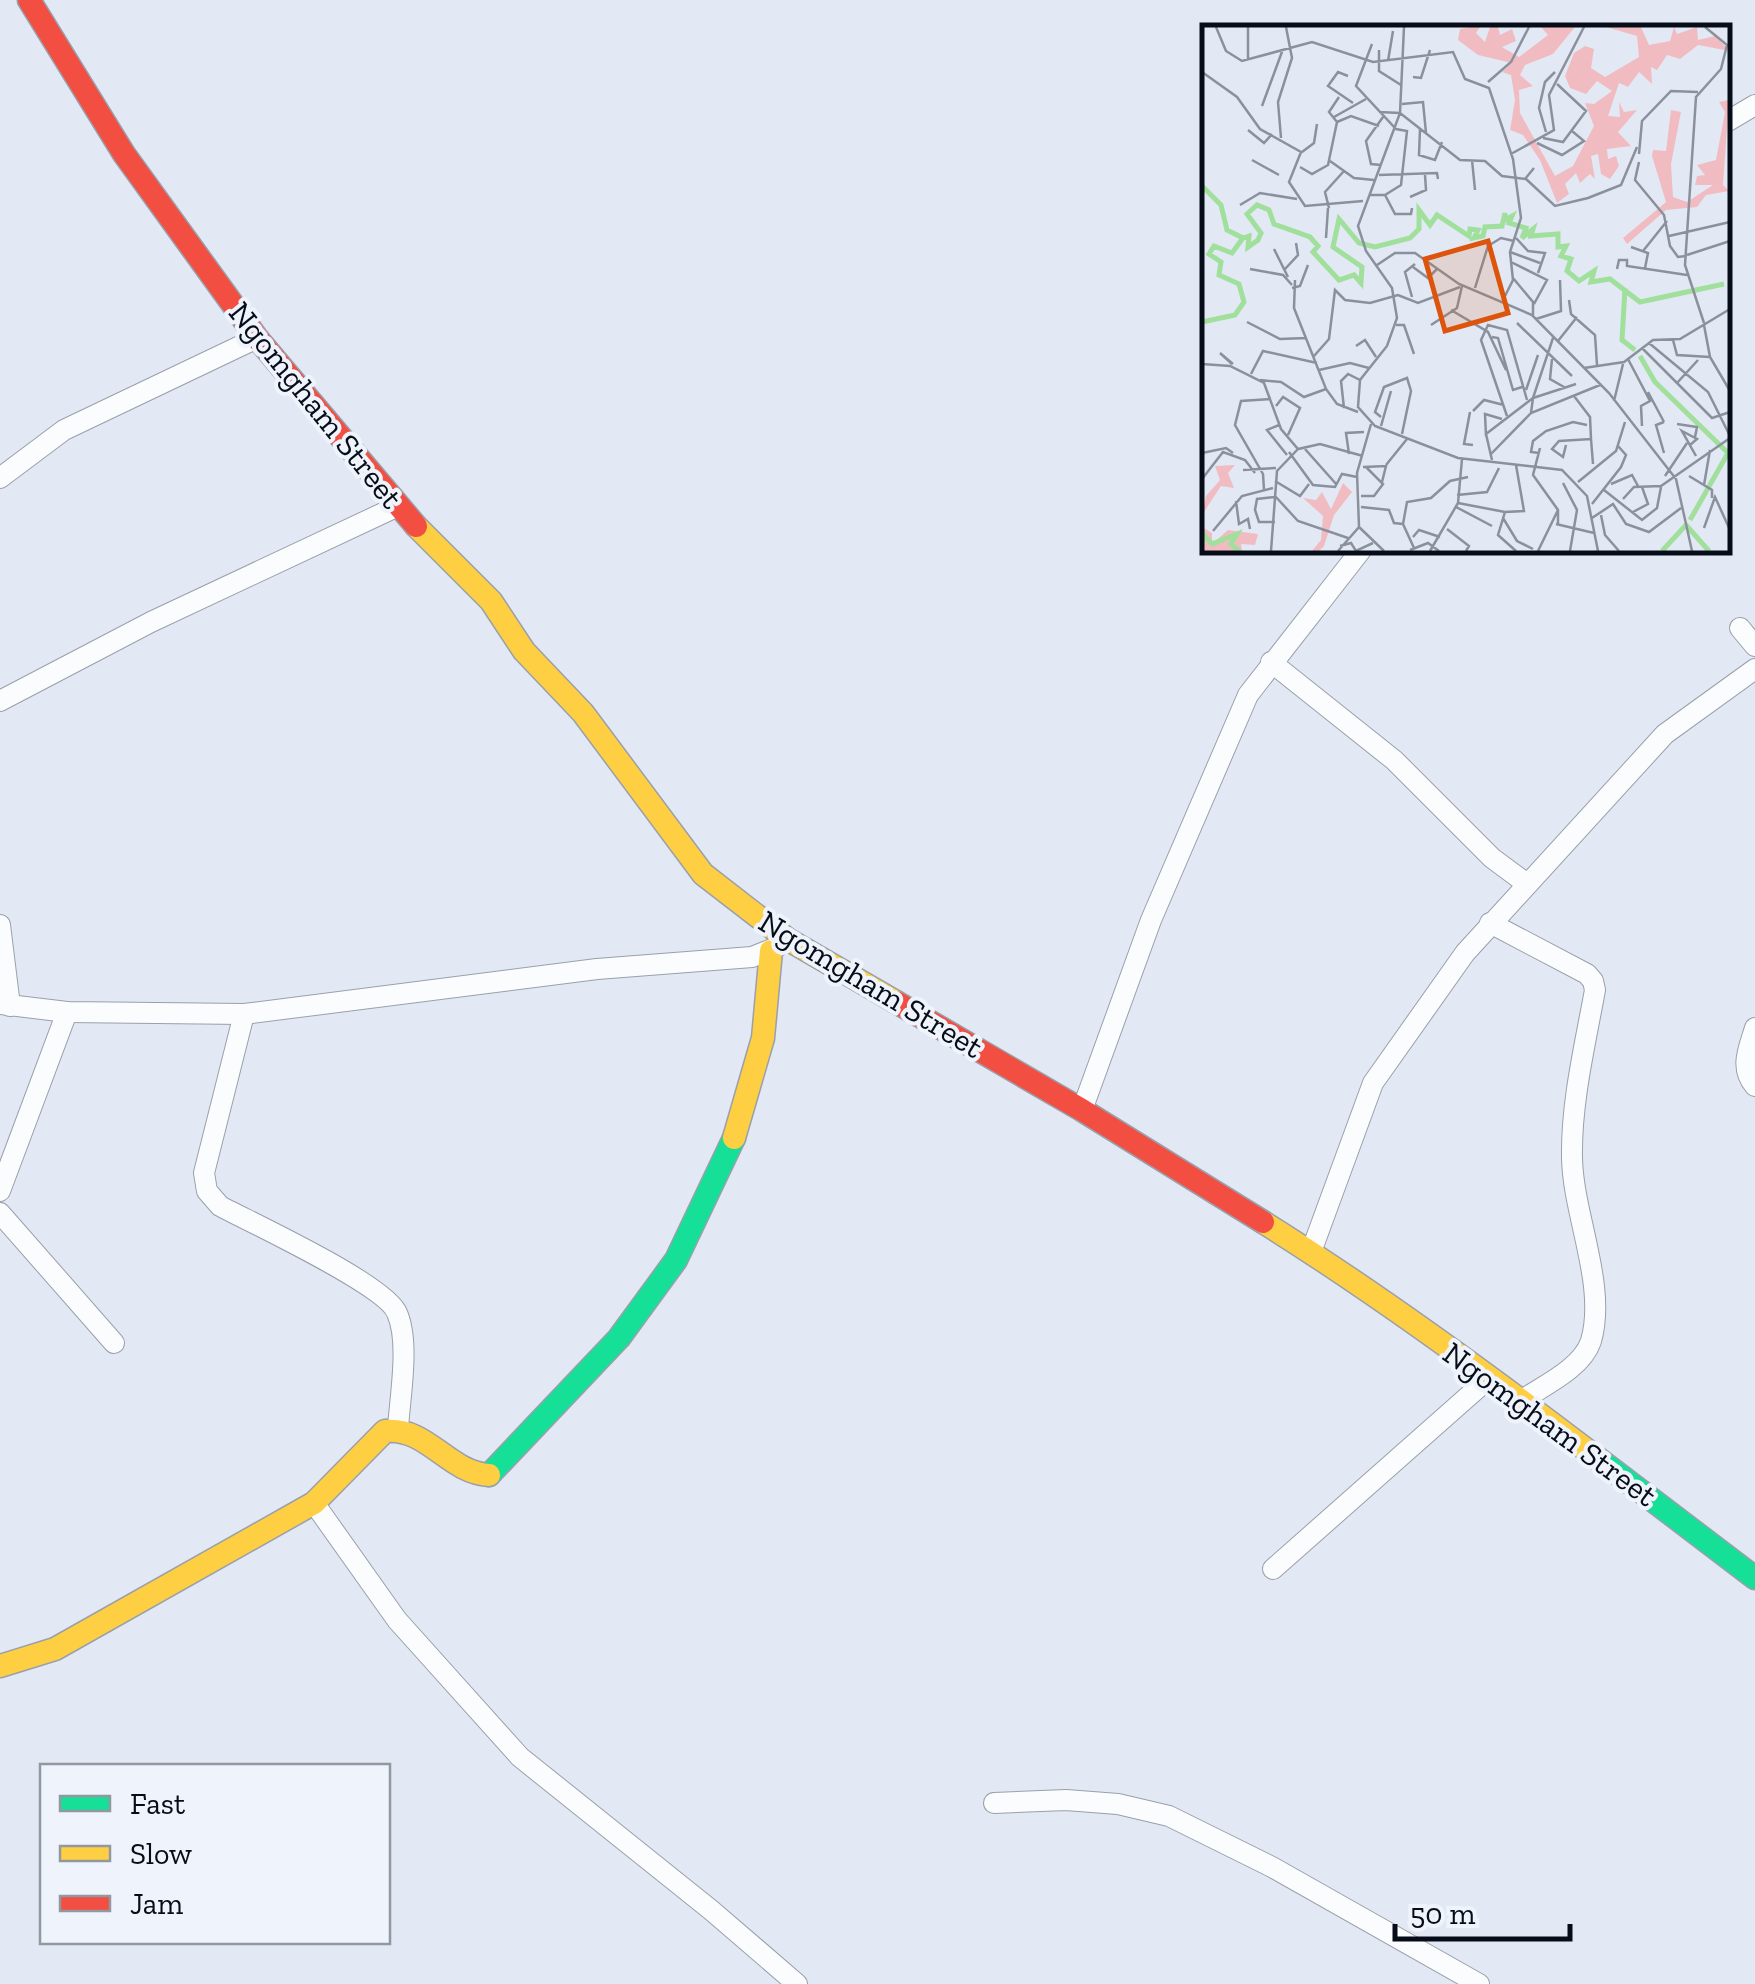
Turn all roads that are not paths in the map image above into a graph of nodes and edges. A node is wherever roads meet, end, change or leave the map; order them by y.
1 (30, 0) edge
2 (1755, 105) edge
3 (1730, 120) edge
4 (257, 338) junction
5 (0, 478) edge
6 (396, 507) junction
7 (1359, 552) edge
8 (1740, 628) dead end
9 (1755, 646) edge
10 (1272, 662) junction
11 (1755, 669) edge
12 (0, 700) edge
13 (1527, 884) junction
14 (1490, 923) junction
15 (0, 926) edge
16 (779, 945) junction
17 (5, 1005) edge
18 (68, 1012) junction
19 (244, 1014) junction
20 (1755, 1028) edge
21 (1755, 1086) edge
22 (1082, 1110) junction
23 (0, 1191) edge
24 (0, 1212) edge
25 (1311, 1252) junction
26 (114, 1343) dead end
27 (1489, 1378) junction
28 (1522, 1400) junction
29 (398, 1428) junction
30 (314, 1503) junction
31 (1751, 1567) edge
32 (1272, 1569) dead end
33 (0, 1666) edge
34 (994, 1803) dead end
35 (797, 1984) edge
36 (1479, 1984) edge

1 - 4 main road, Ngomgham Street
2 - 3 street
4 - 5 street
4 - 6 main road, Ngomgham Street
6 - 12 street
6 - 16 main road, Ngomgham Street
7 - 10 street
8 - 9 street
10 - 13 street
10 - 22 street
11 - 13 street
13 - 14 street
14 - 25 street
14 - 28 street
15 - 17 street
16 - 19 street
16 - 22 main road, Ngomgham Street
16 - 29 main road
17 - 18 street
18 - 19 street
18 - 23 street
19 - 29 street
20 - 21 street
22 - 25 main road, Ngomgham Street
24 - 26 street
25 - 27 main road, Ngomgham Street
27 - 28 main road, Ngomgham Street
27 - 32 street
28 - 31 main road, Ngomgham Street
29 - 30 main road
30 - 33 main road
30 - 35 street
34 - 36 street

